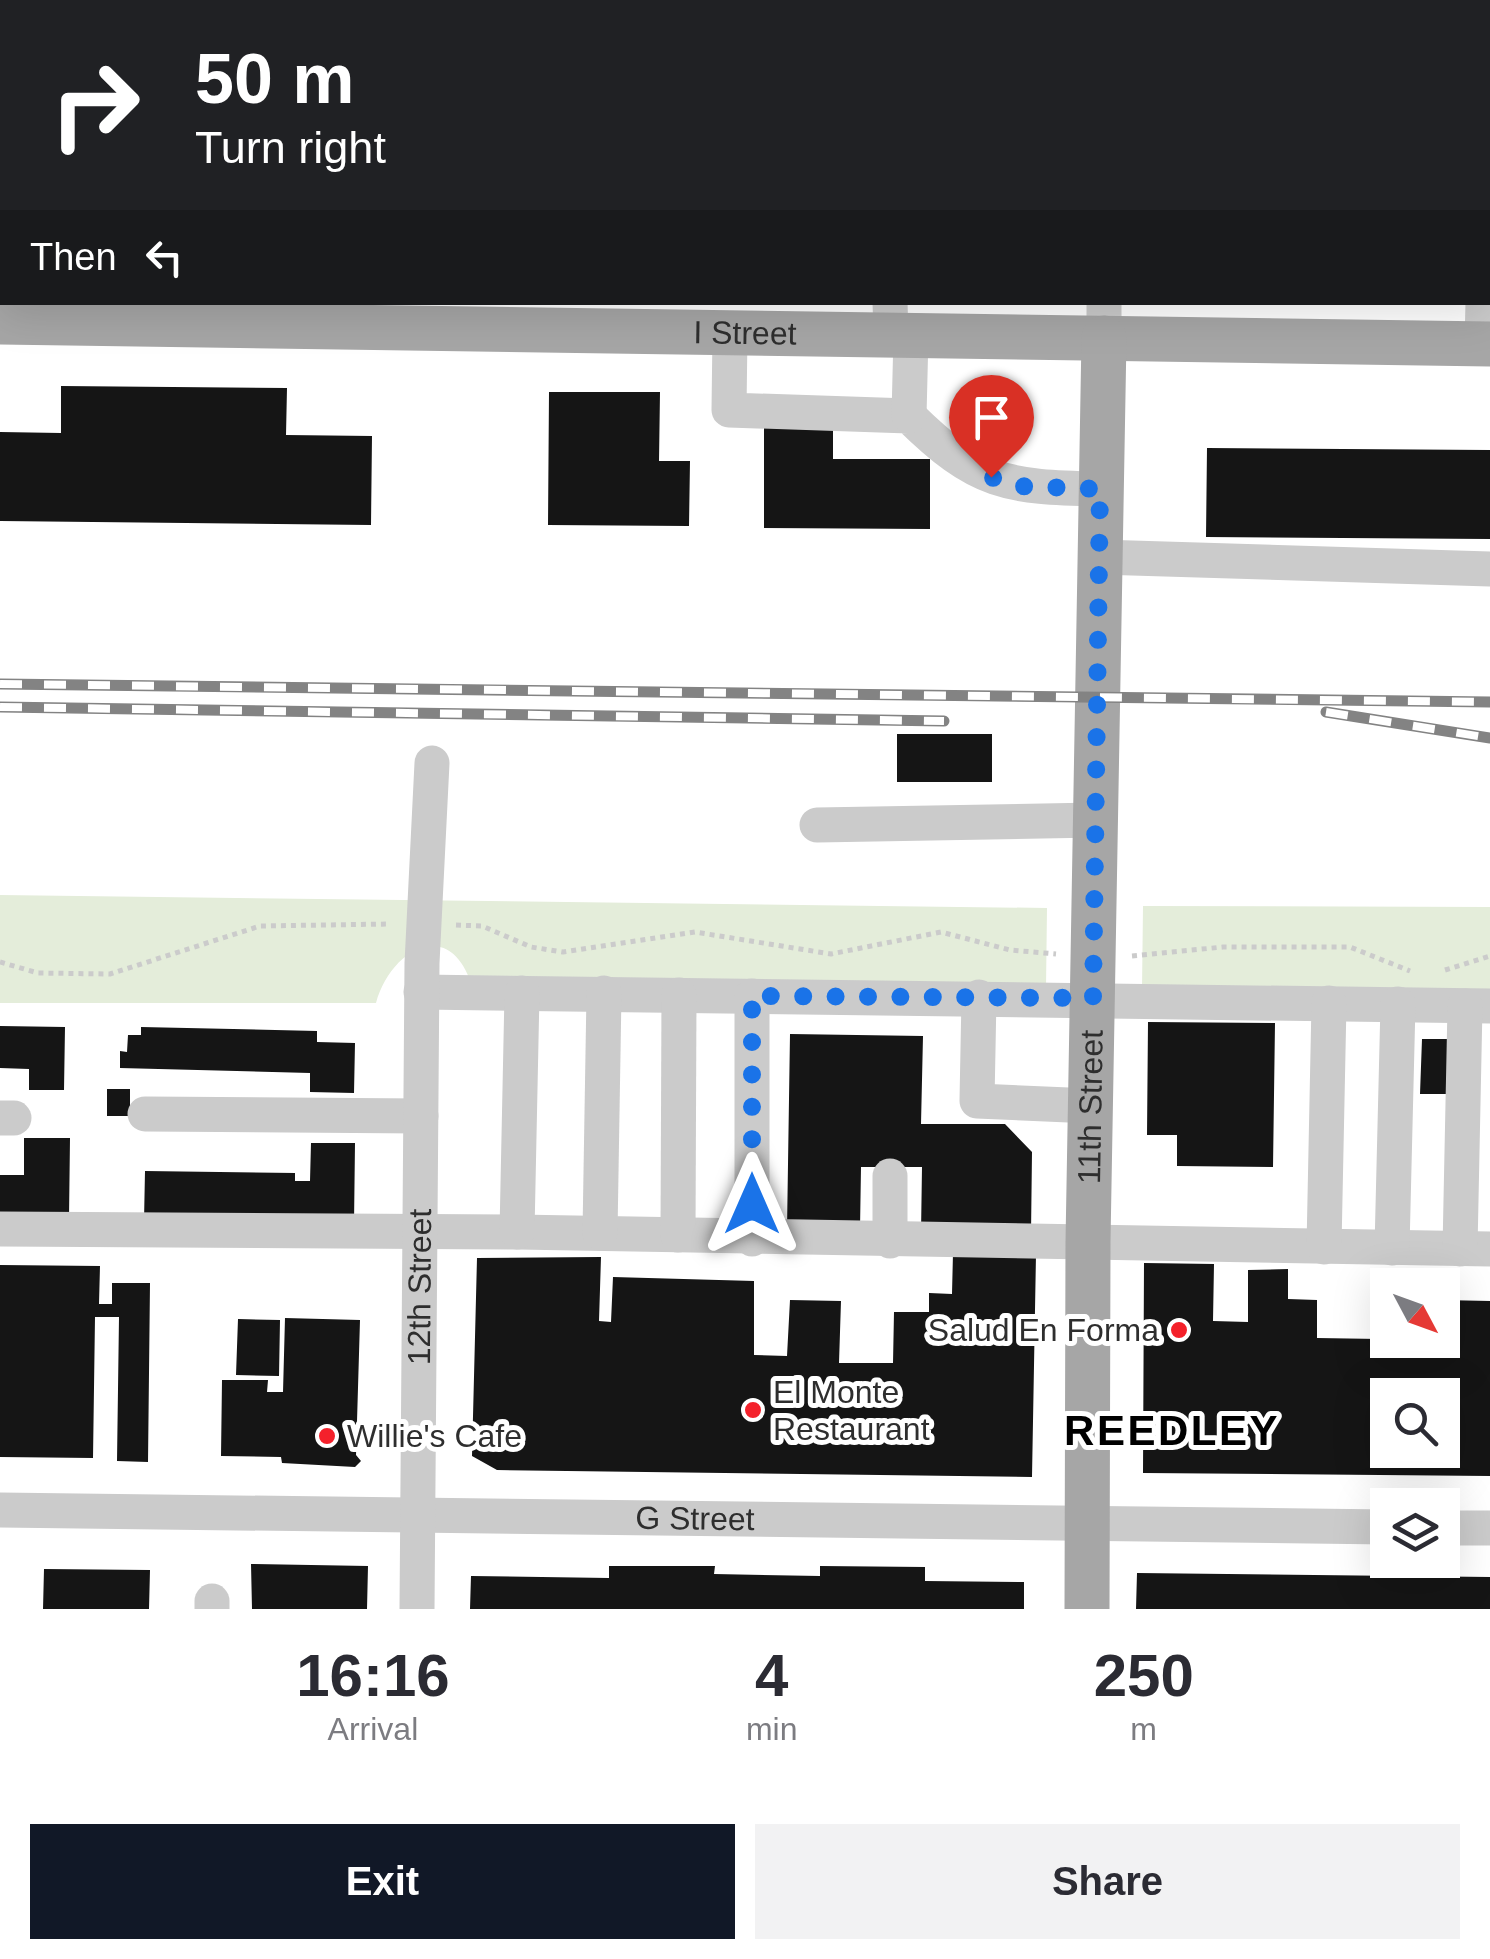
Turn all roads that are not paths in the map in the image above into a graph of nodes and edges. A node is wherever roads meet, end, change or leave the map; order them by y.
1 (436, 316) edge
2 (1104, 320) edge
3 (0, 322) edge
4 (897, 324) edge
5 (1485, 330) edge
6 (730, 332) junction
7 (910, 416) junction
8 (1100, 489) junction
9 (1099, 557) junction
10 (1490, 569) edge
11 (432, 763) dead end
12 (1096, 820) junction
13 (817, 825) dead end
14 (1093, 976) junction
15 (422, 977) junction
16 (522, 993) junction
17 (604, 993) junction
18 (679, 995) junction
19 (752, 996) junction
20 (979, 996) junction
21 (1329, 1003) junction
22 (1398, 1004) junction
23 (1477, 1006) edge
24 (1092, 1106) junction
25 (146, 1114) dead end
26 (421, 1116) junction
27 (890, 1176) dead end
28 (0, 1229) edge
29 (517, 1232) junction
30 (421, 1234) junction
31 (600, 1234) junction
32 (678, 1235) junction
33 (752, 1239) junction
34 (890, 1241) junction
35 (1088, 1242) junction
36 (1324, 1247) junction
37 (1392, 1248) junction
38 (1475, 1249) edge
39 (0, 1510) edge
40 (418, 1515) junction
41 (1088, 1523) junction
42 (1370, 1527) edge
43 (1460, 1528) edge
44 (1490, 1528) edge
45 (416, 1609) edge
46 (1087, 1609) edge

1 - 3 main road, I Street
1 - 6 main road, I Street
2 - 4 main road, I Street
2 - 5 main road, I Street
2 - 8 main road, 11th Street
4 - 6 main road, I Street
4 - 7 street
6 - 7 street
7 - 8 street
8 - 9 main road, 11th Street
9 - 10 street
9 - 12 main road, 11th Street
11 - 15 street, 12th Street
12 - 13 street
12 - 14 main road, 11th Street
14 - 20 street
14 - 21 street
14 - 24 main road, 11th Street
15 - 16 street
15 - 26 street, 12th Street
16 - 17 street
16 - 29 street
17 - 18 street
17 - 31 street
18 - 19 street
18 - 32 street
19 - 20 street
19 - 33 street
20 - 24 street
21 - 22 street
21 - 36 street
22 - 23 street
22 - 37 street
23 - 38 street
24 - 35 main road, 11th Street
25 - 26 street
26 - 30 street, 12th Street
27 - 34 street
28 - 30 street
29 - 30 street
29 - 31 street
30 - 40 street, 12th Street
31 - 32 street
32 - 33 street
33 - 34 street
34 - 35 street
35 - 36 street
35 - 41 main road, 11th Street
36 - 37 street
37 - 38 street
39 - 40 street, G Street
40 - 41 street, G Street
40 - 45 street, 12th Street
41 - 42 street, G Street
41 - 46 main road, 11th Street
43 - 44 street

